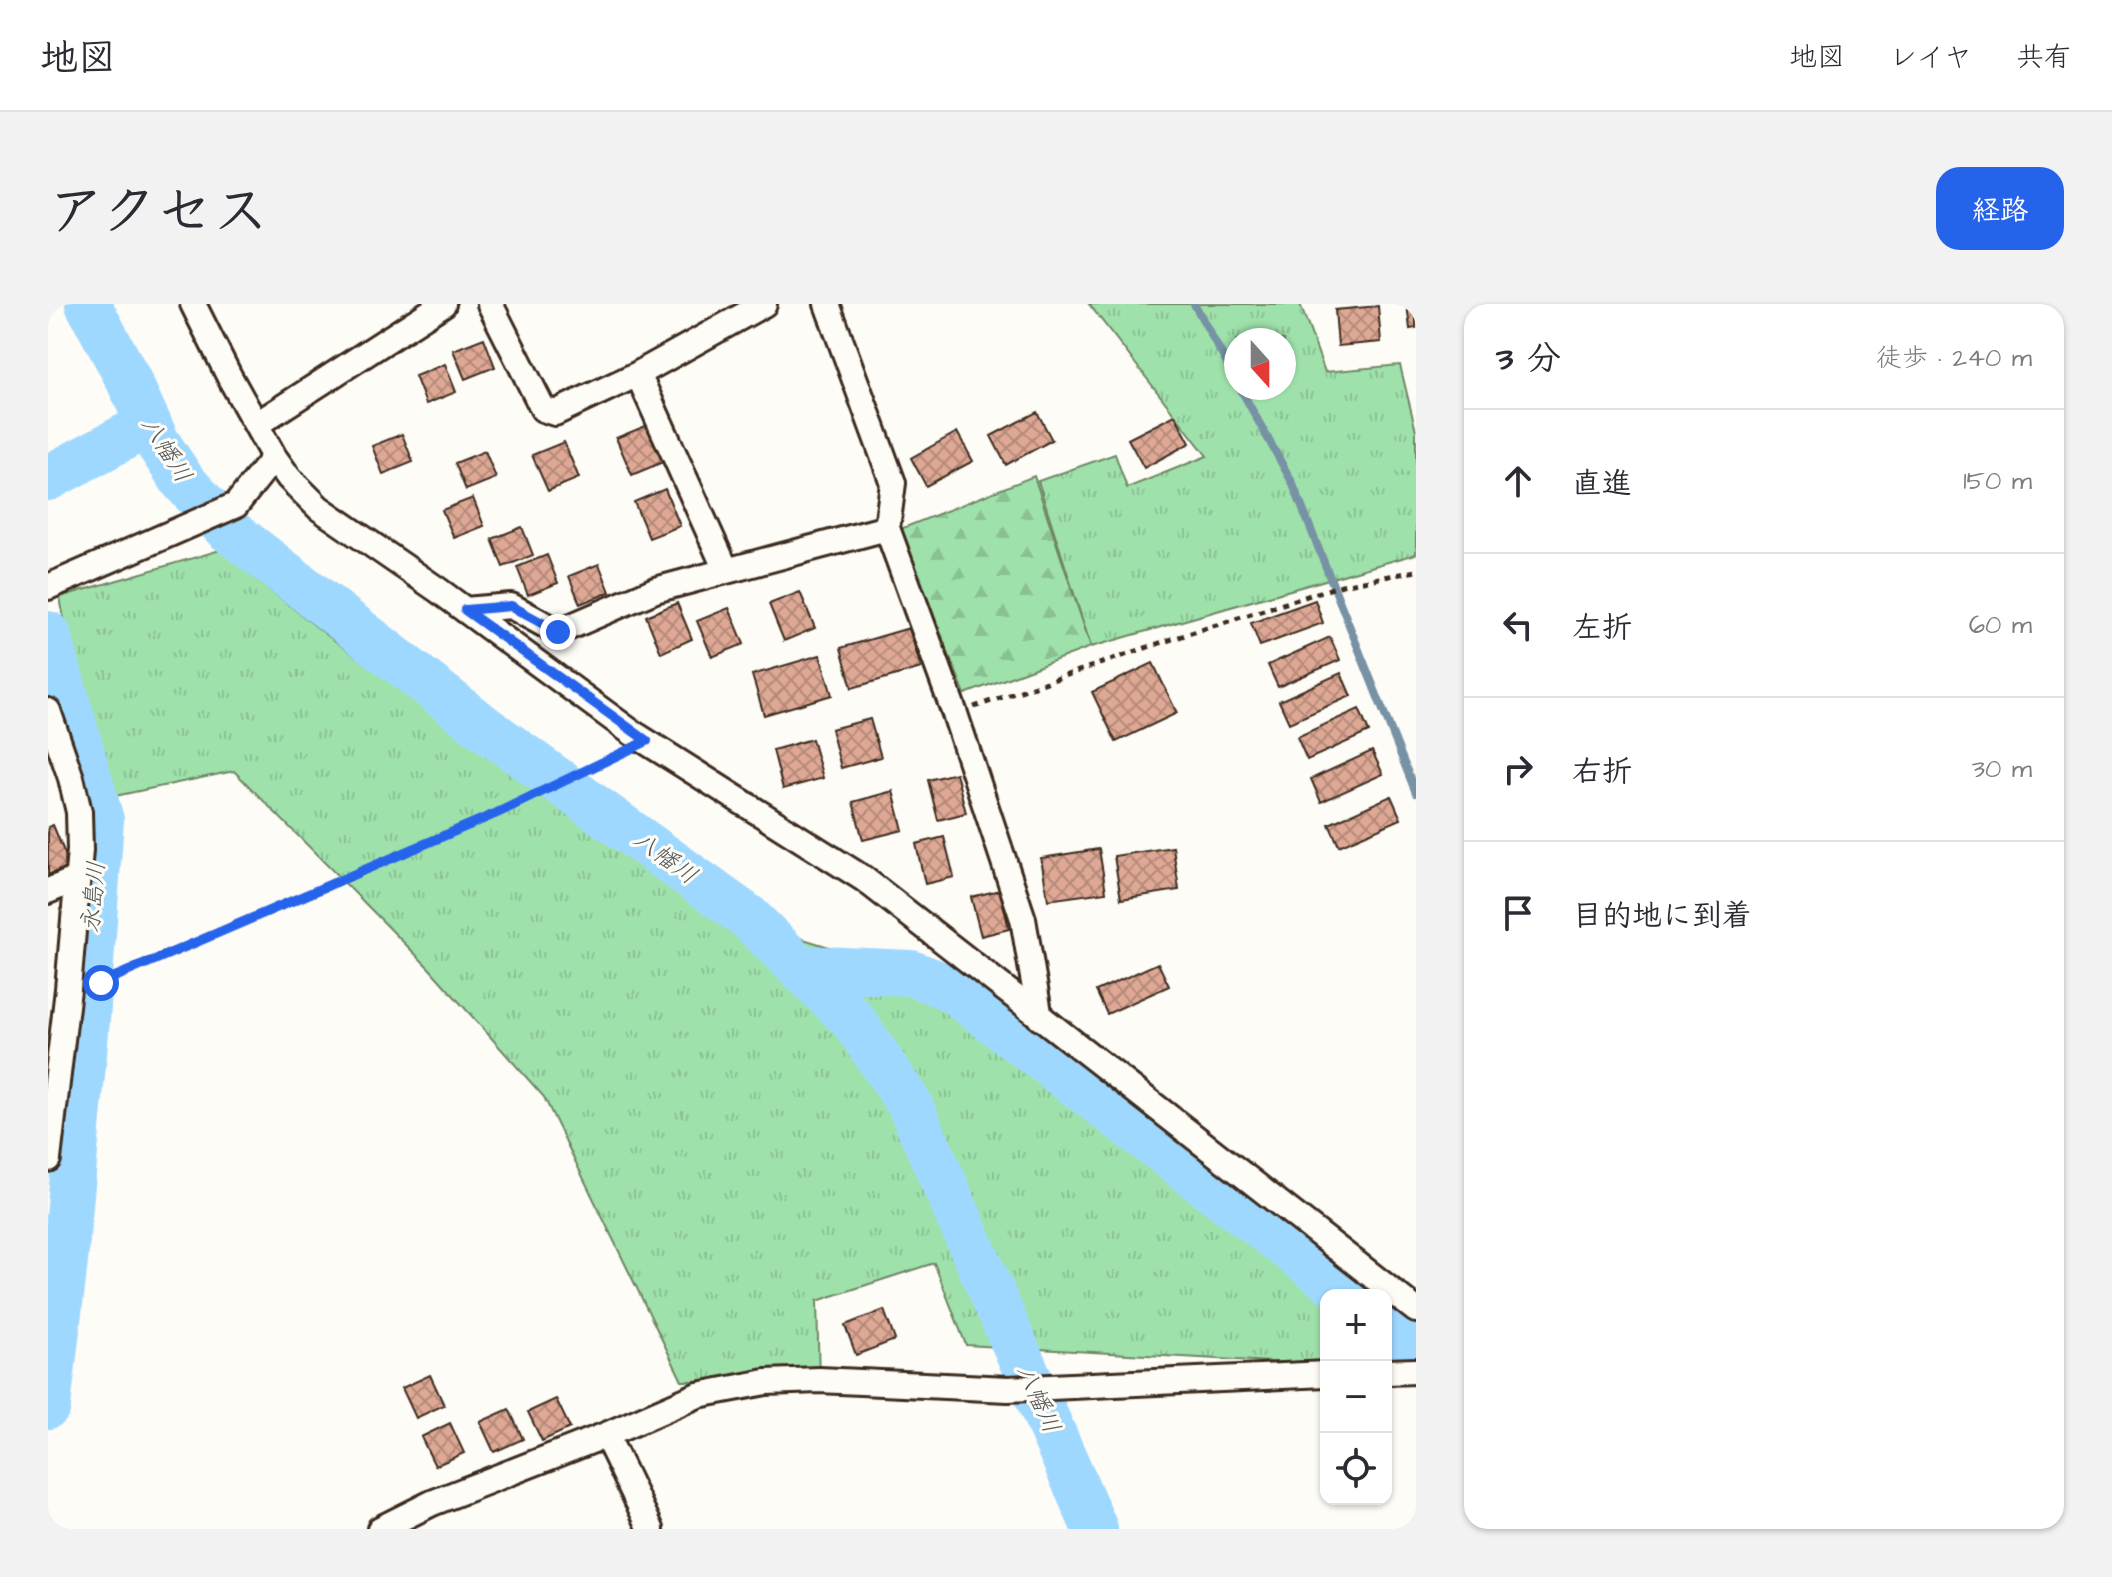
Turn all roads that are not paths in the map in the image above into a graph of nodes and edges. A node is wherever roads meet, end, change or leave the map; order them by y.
1 (193, 304) edge
2 (443, 304) edge
3 (490, 304) edge
4 (764, 304) edge
5 (827, 304) edge
6 (638, 374) junction
7 (257, 424) junction
8 (274, 457) junction
9 (887, 528) junction
10 (726, 570) junction
11 (48, 587) edge
12 (465, 610) junction
13 (48, 711) edge
14 (53, 739) edge
15 (77, 879) junction
16 (48, 891) edge
17 (1040, 1018) junction
18 (56, 1034) edge
19 (48, 1159) edge
20 (1416, 1310) edge
21 (1416, 1371) edge
22 (1392, 1372) edge
23 (1320, 1374) edge
24 (606, 1435) junction
25 (380, 1529) edge
26 (651, 1529) edge

1 - 7 street
2 - 7 street
3 - 6 street
4 - 6 street
5 - 9 street
6 - 10 street
7 - 8 street
8 - 11 street
8 - 12 street
9 - 10 street
9 - 17 street
10 - 12 street
12 - 17 street
13 - 14 street
14 - 15 street
15 - 16 street
15 - 18 street
17 - 20 street
18 - 19 street
21 - 22 street
23 - 24 street
24 - 25 street
24 - 26 street

